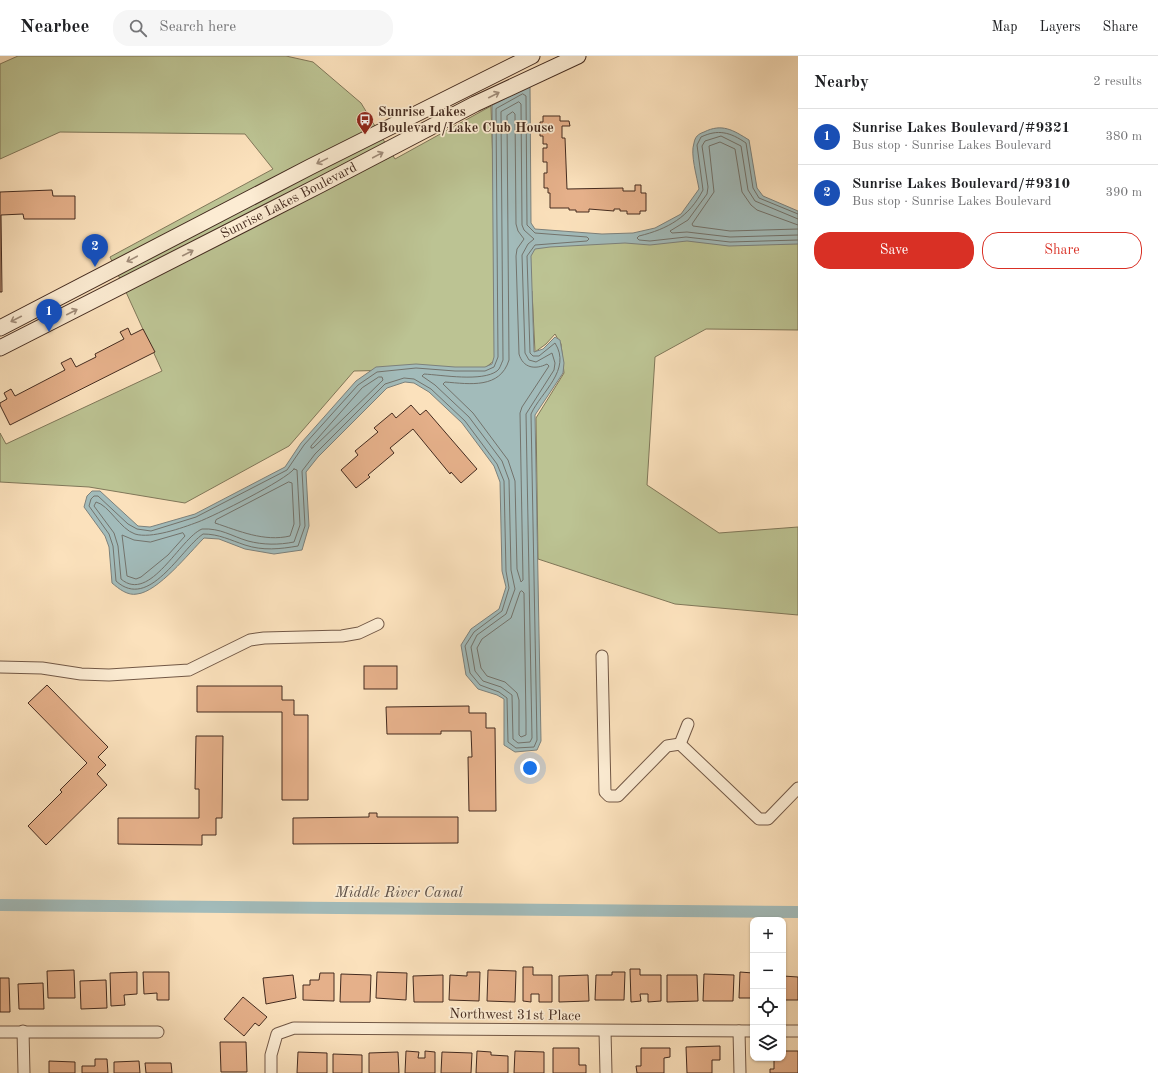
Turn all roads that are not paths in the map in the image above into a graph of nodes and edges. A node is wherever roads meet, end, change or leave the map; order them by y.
1 (532, 56) edge
2 (578, 56) edge
3 (0, 328) edge
4 (0, 348) edge
5 (378, 624) dead end
6 (602, 656) dead end
7 (0, 667) edge
8 (688, 724) dead end
9 (680, 744) junction
10 (798, 788) edge
11 (23, 1031) junction
12 (605, 1031) junction
13 (739, 1031) junction
14 (750, 1031) edge
15 (786, 1031) edge
16 (798, 1031) edge
17 (0, 1032) edge
18 (158, 1032) dead end
19 (24, 1073) edge
20 (271, 1073) edge
21 (606, 1073) edge
22 (740, 1073) edge

1 -> 3 street, Sunrise Lakes Boulevard
4 -> 2 street, Sunrise Lakes Boulevard
5 - 7 street
6 - 9 street
8 - 9 street
9 - 10 street
11 - 17 street
11 - 18 street
11 - 19 street
12 - 13 street, Northwest 31st Place
12 - 20 street, Northwest 31st Place
12 - 21 street
13 - 14 street, Northwest 31st Place
13 - 22 street
15 - 16 street

